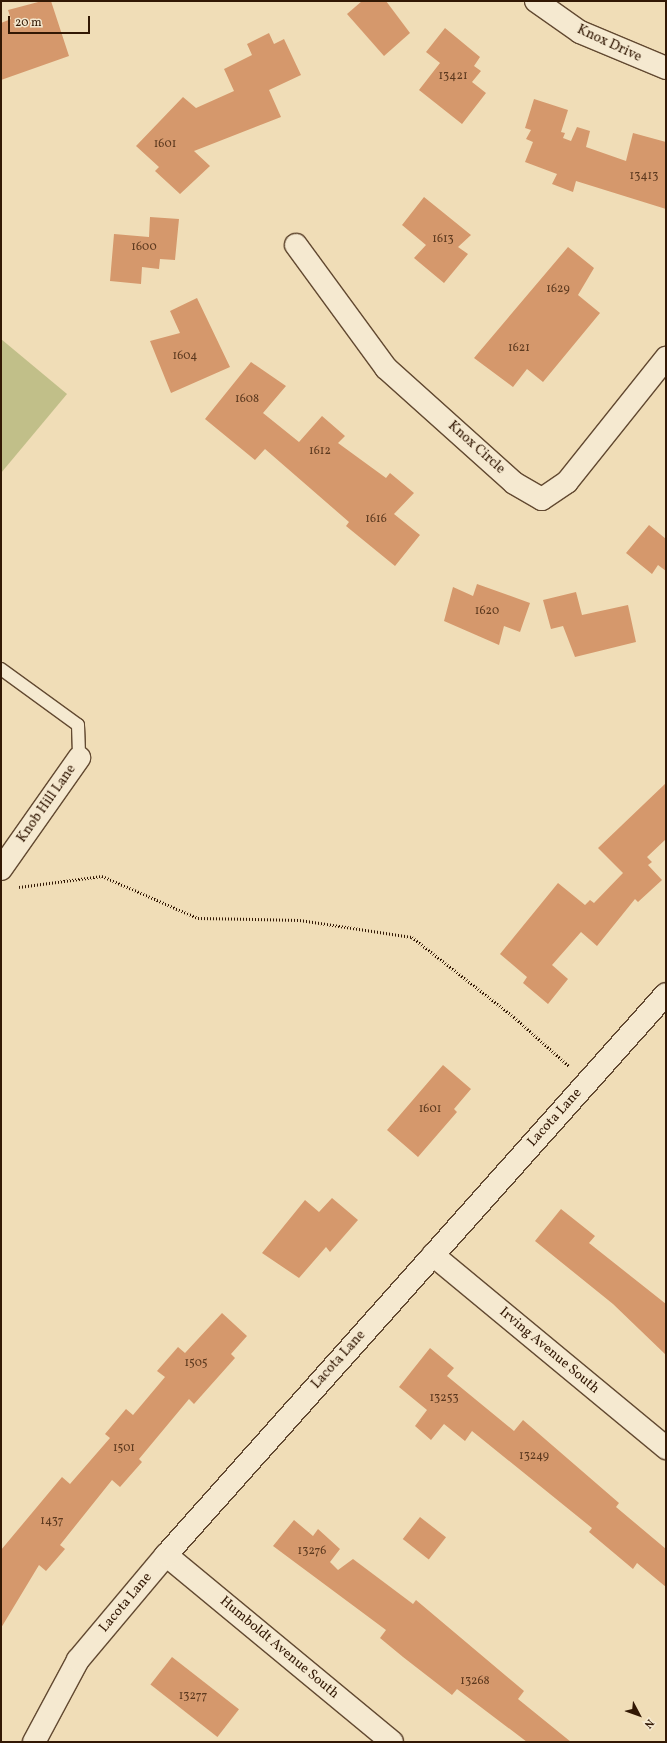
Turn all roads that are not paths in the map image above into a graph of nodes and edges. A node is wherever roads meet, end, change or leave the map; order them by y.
1 (536, 1) edge
2 (666, 68) edge
3 (296, 245) dead end
4 (666, 358) edge
5 (1, 669) edge
6 (79, 758) joint
7 (1, 869) edge
8 (666, 994) edge
9 (433, 1255) junction
10 (666, 1448) edge
11 (166, 1555) junction
12 (34, 1742) edge
13 (392, 1742) edge

1 - 2 street, Knox Drive
3 - 4 street, Knox Circle
5 - 6 lane
6 - 7 street, Knob Hill Lane
8 - 9 street, Lacota Lane
9 - 10 street, Irving Avenue South
9 - 11 street, Lacota Lane
11 - 12 street, Lacota Lane
11 - 13 street, Humboldt Avenue South

